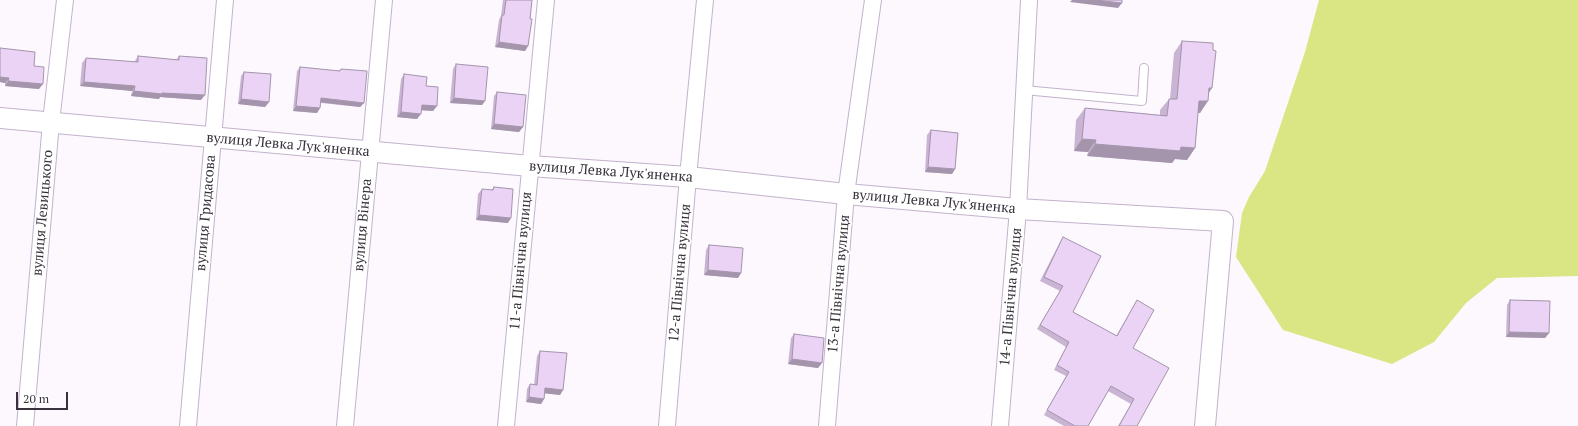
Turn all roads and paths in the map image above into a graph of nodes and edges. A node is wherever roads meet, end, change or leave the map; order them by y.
1 (65, 0) edge
2 (225, 0) edge
3 (384, 0) edge
4 (546, 0) edge
5 (705, 0) edge
6 (873, 0) edge
7 (1029, 0) edge
8 (1144, 68) dead end
9 (1024, 90) junction
10 (0, 118) edge
11 (51, 122) junction
12 (213, 138) junction
13 (370, 152) junction
14 (530, 166) junction
15 (688, 177) junction
16 (846, 194) junction
17 (1018, 209) junction
18 (25, 426) edge
19 (188, 426) edge
20 (345, 426) edge
21 (506, 426) edge
22 (667, 426) edge
23 (827, 426) edge
24 (1000, 426) edge
25 (1205, 426) edge

1 - 11 street, вулиця Левицького
2 - 12 street, вулиця Гридасова
3 - 13 street, вулиця Вінера
4 - 14 street, 11-а Північна вулиця
5 - 15 street, 12-а Північна вулиця
6 - 16 street, 13-а Північна вулиця
7 - 9 street, 14-а Північна вулиця
8 - 9 lane
9 - 17 street, 14-а Північна вулиця
10 - 11 street, вулиця Левка Лук'яненка
11 - 12 street, вулиця Левка Лук'яненка
11 - 18 street, вулиця Левицького
12 - 13 street, вулиця Левка Лук'яненка
12 - 19 street, вулиця Гридасова
13 - 14 street, вулиця Левка Лук'яненка
13 - 20 street, вулиця Вінера
14 - 15 street, вулиця Левка Лук'яненка
14 - 21 street, 11-а Північна вулиця
15 - 16 street, вулиця Левка Лук'яненка
15 - 22 street, 12-а Північна вулиця
16 - 17 street, вулиця Левка Лук'яненка
16 - 23 street, 13-а Північна вулиця
17 - 24 street, 14-а Північна вулиця
17 - 25 street, вулиця Левка Лук'яненка

